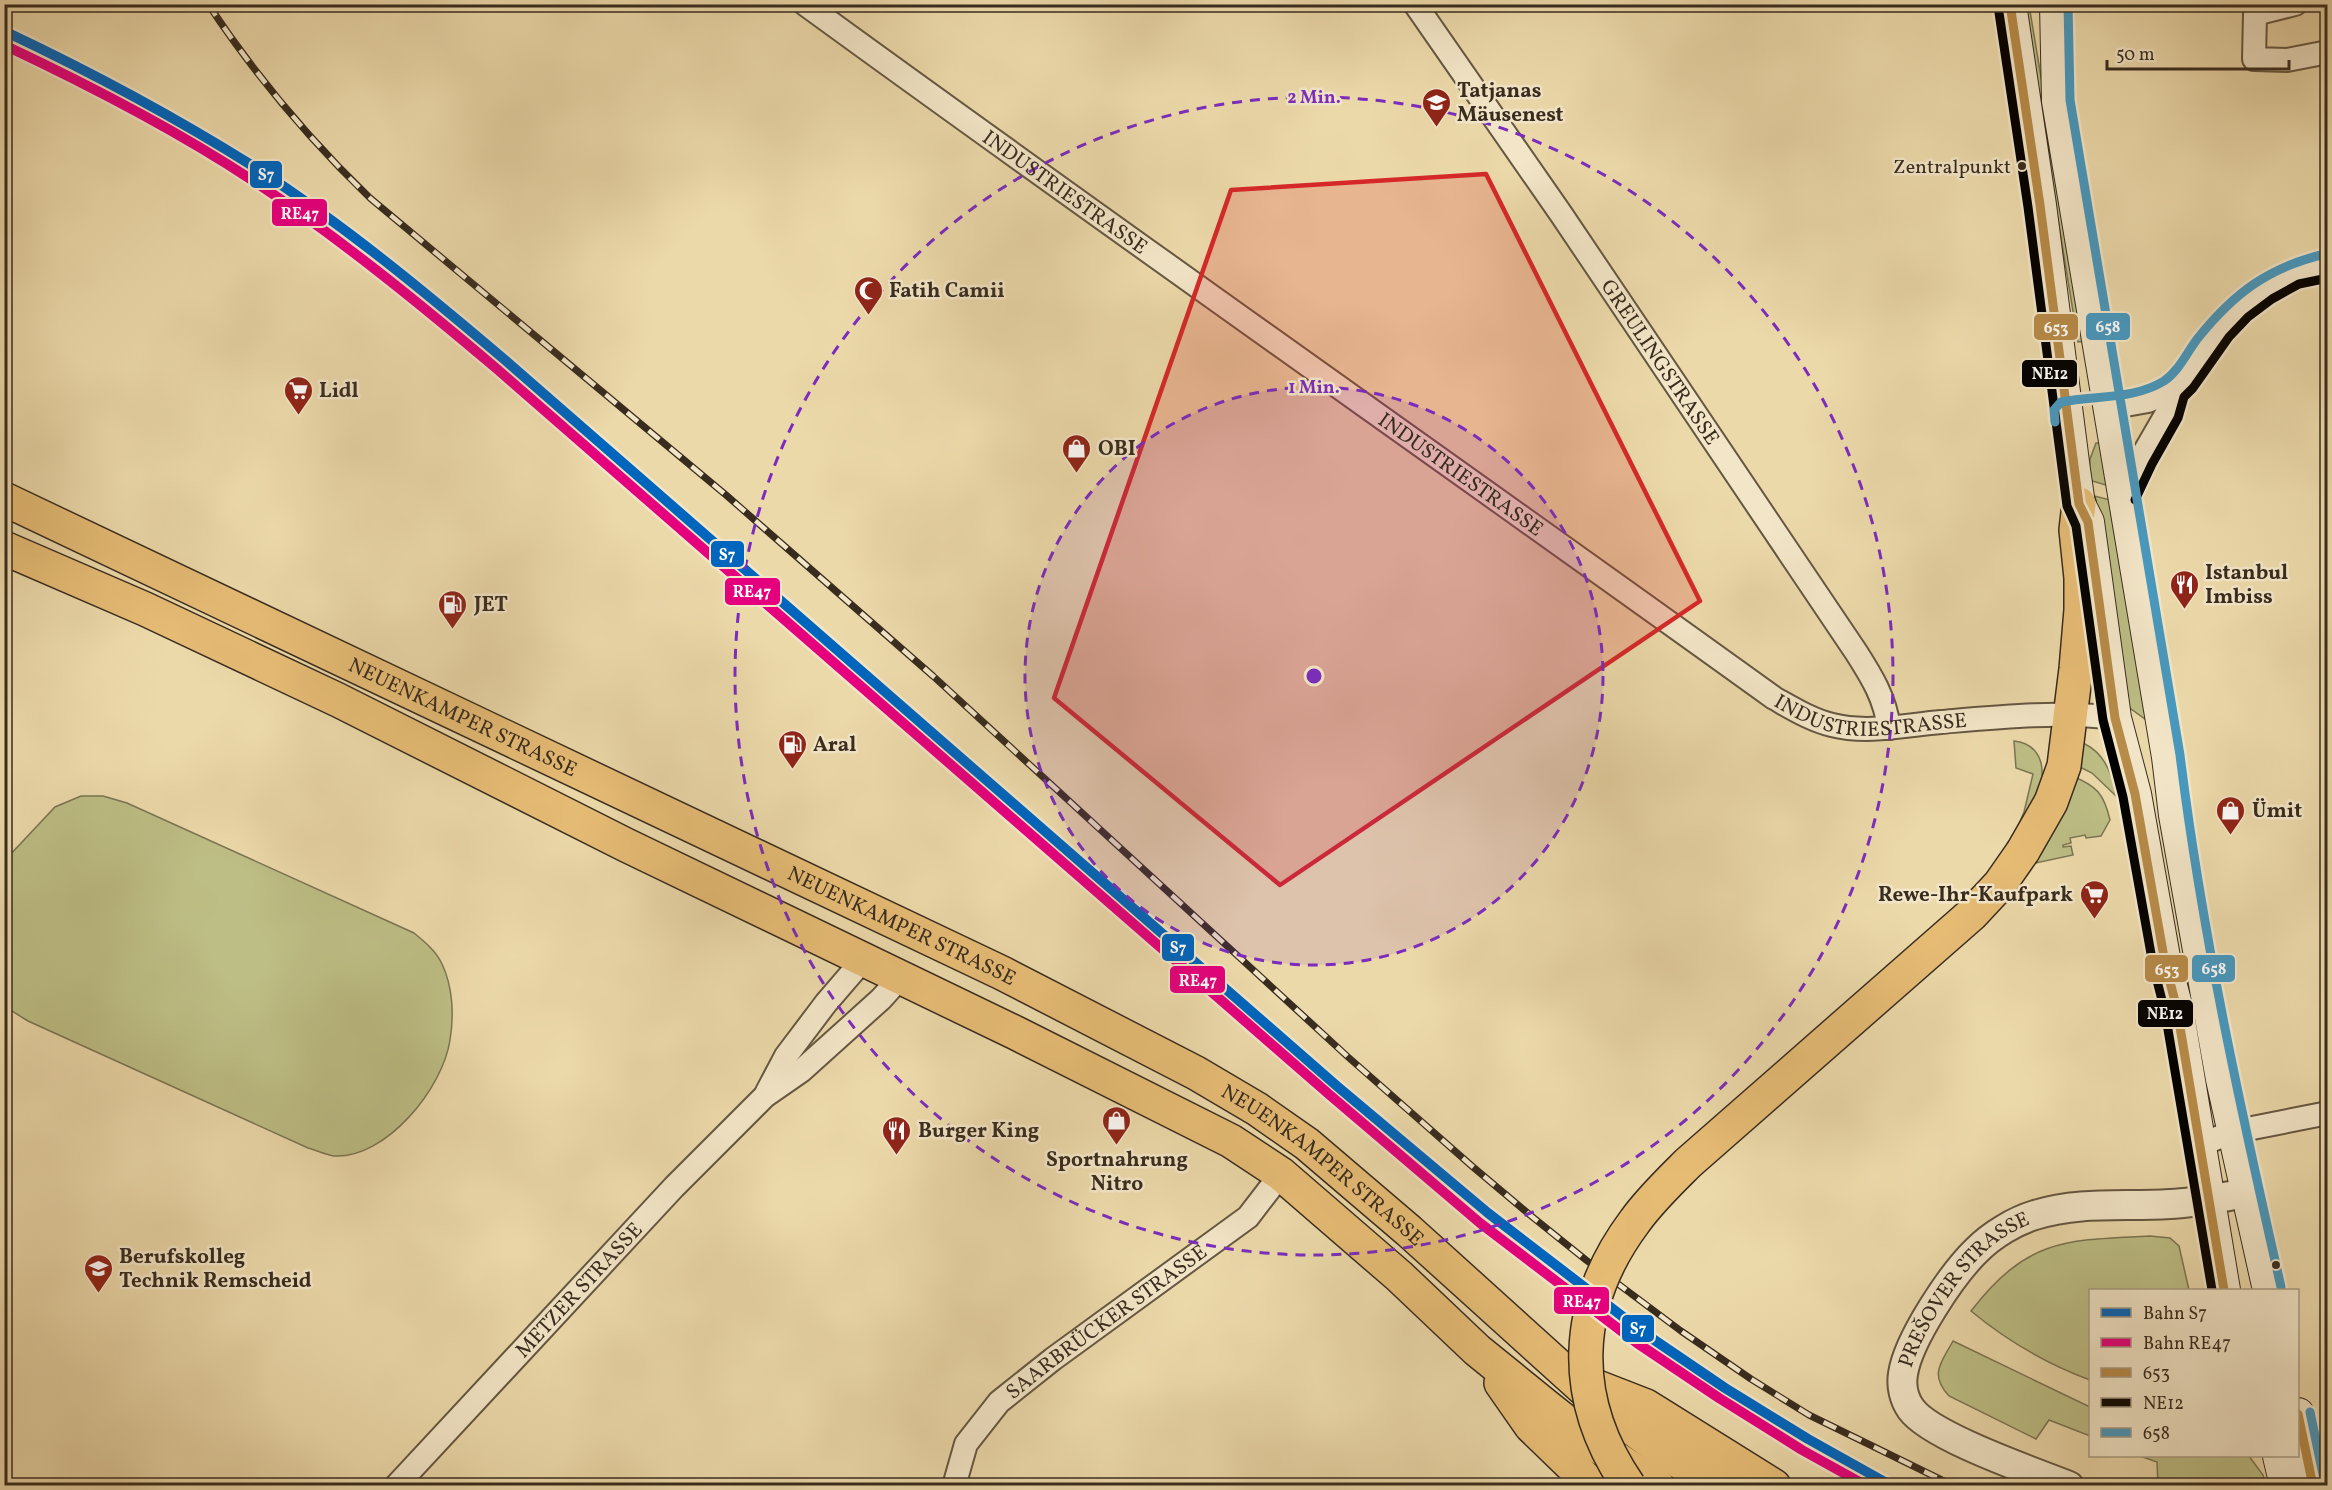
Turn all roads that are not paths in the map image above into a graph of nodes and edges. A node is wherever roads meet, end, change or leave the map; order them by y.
1 (805, 4) edge
2 (1415, 4) edge
3 (2010, 4) edge
4 (2056, 4) edge
5 (2295, 4) edge
6 (2265, 8) edge
7 (2328, 52) edge
8 (2328, 267) edge
9 (2173, 390) junction
10 (2109, 408) junction
11 (2066, 413) junction
12 (2124, 495) junction
13 (4, 499) edge
14 (2079, 504) junction
15 (4, 548) edge
16 (2071, 714) junction
17 (2115, 718) junction
18 (1889, 728) junction
19 (2175, 815) junction
20 (894, 923) junction
21 (927, 938) junction
22 (863, 960) junction
23 (900, 978) junction
24 (765, 1096) junction
25 (2328, 1113) edge
26 (2232, 1132) junction
27 (2200, 1145) junction
28 (1281, 1174) junction
29 (2247, 1192) junction
30 (2209, 1200) junction
31 (2224, 1289) edge
32 (2269, 1289) edge
33 (1478, 1350) junction
34 (1570, 1377) junction
35 (2299, 1419) edge
36 (2279, 1457) edge
37 (396, 1485) edge
38 (954, 1485) edge
39 (1593, 1485) edge
40 (1629, 1485) edge
41 (1658, 1485) edge
42 (1716, 1485) edge
43 (1774, 1485) edge
44 (2069, 1485) edge
45 (2286, 1485) edge
46 (2313, 1485) edge

1 - 18 street, INDUSTRIESTRASSE
2 - 18 street, GREULINGSTRASSE
3 - 11 main road
4 - 10 main road
5 - 6 street
6 - 7 street
8 - 9 street
9 - 10 street
9 - 12 street
10 - 11 main road
10 - 12 main road
11 - 14 main road
12 - 19 main road
13 - 20 main road, NEUENKAMPER STRASSE
14 - 16 main road
14 - 17 main road
15 - 22 main road, NEUENKAMPER STRASSE
16 - 17 street, INDUSTRIESTRASSE
16 - 18 street, INDUSTRIESTRASSE
16 - 40 main road, bridge
17 - 19 main road
17 - 27 main road
19 - 26 main road
20 - 21 main road, NEUENKAMPER STRASSE
20 - 22 main road
21 - 23 main road
21 - 34 main road, NEUENKAMPER STRASSE
22 - 23 main road, NEUENKAMPER STRASSE
22 - 24 street, METZER STRASSE
23 - 24 street, METZER STRASSE
23 - 28 main road, NEUENKAMPER STRASSE
24 - 37 street, METZER STRASSE
25 - 26 street
26 - 27 street
26 - 29 main road
27 - 30 main road
28 - 33 main road, NEUENKAMPER STRASSE
28 - 38 street, SAARBRÜCKER STRASSE
29 - 30 street, PREŠOVER STRASSE
29 - 32 main road
30 - 31 main road
30 - 44 street, PREŠOVER STRASSE
33 - 39 main road
33 - 41 main road, NEUENKAMPER STRASSE
34 - 42 main road, NEUENKAMPER STRASSE
34 - 43 main road
35 - 46 main road
36 - 45 main road

